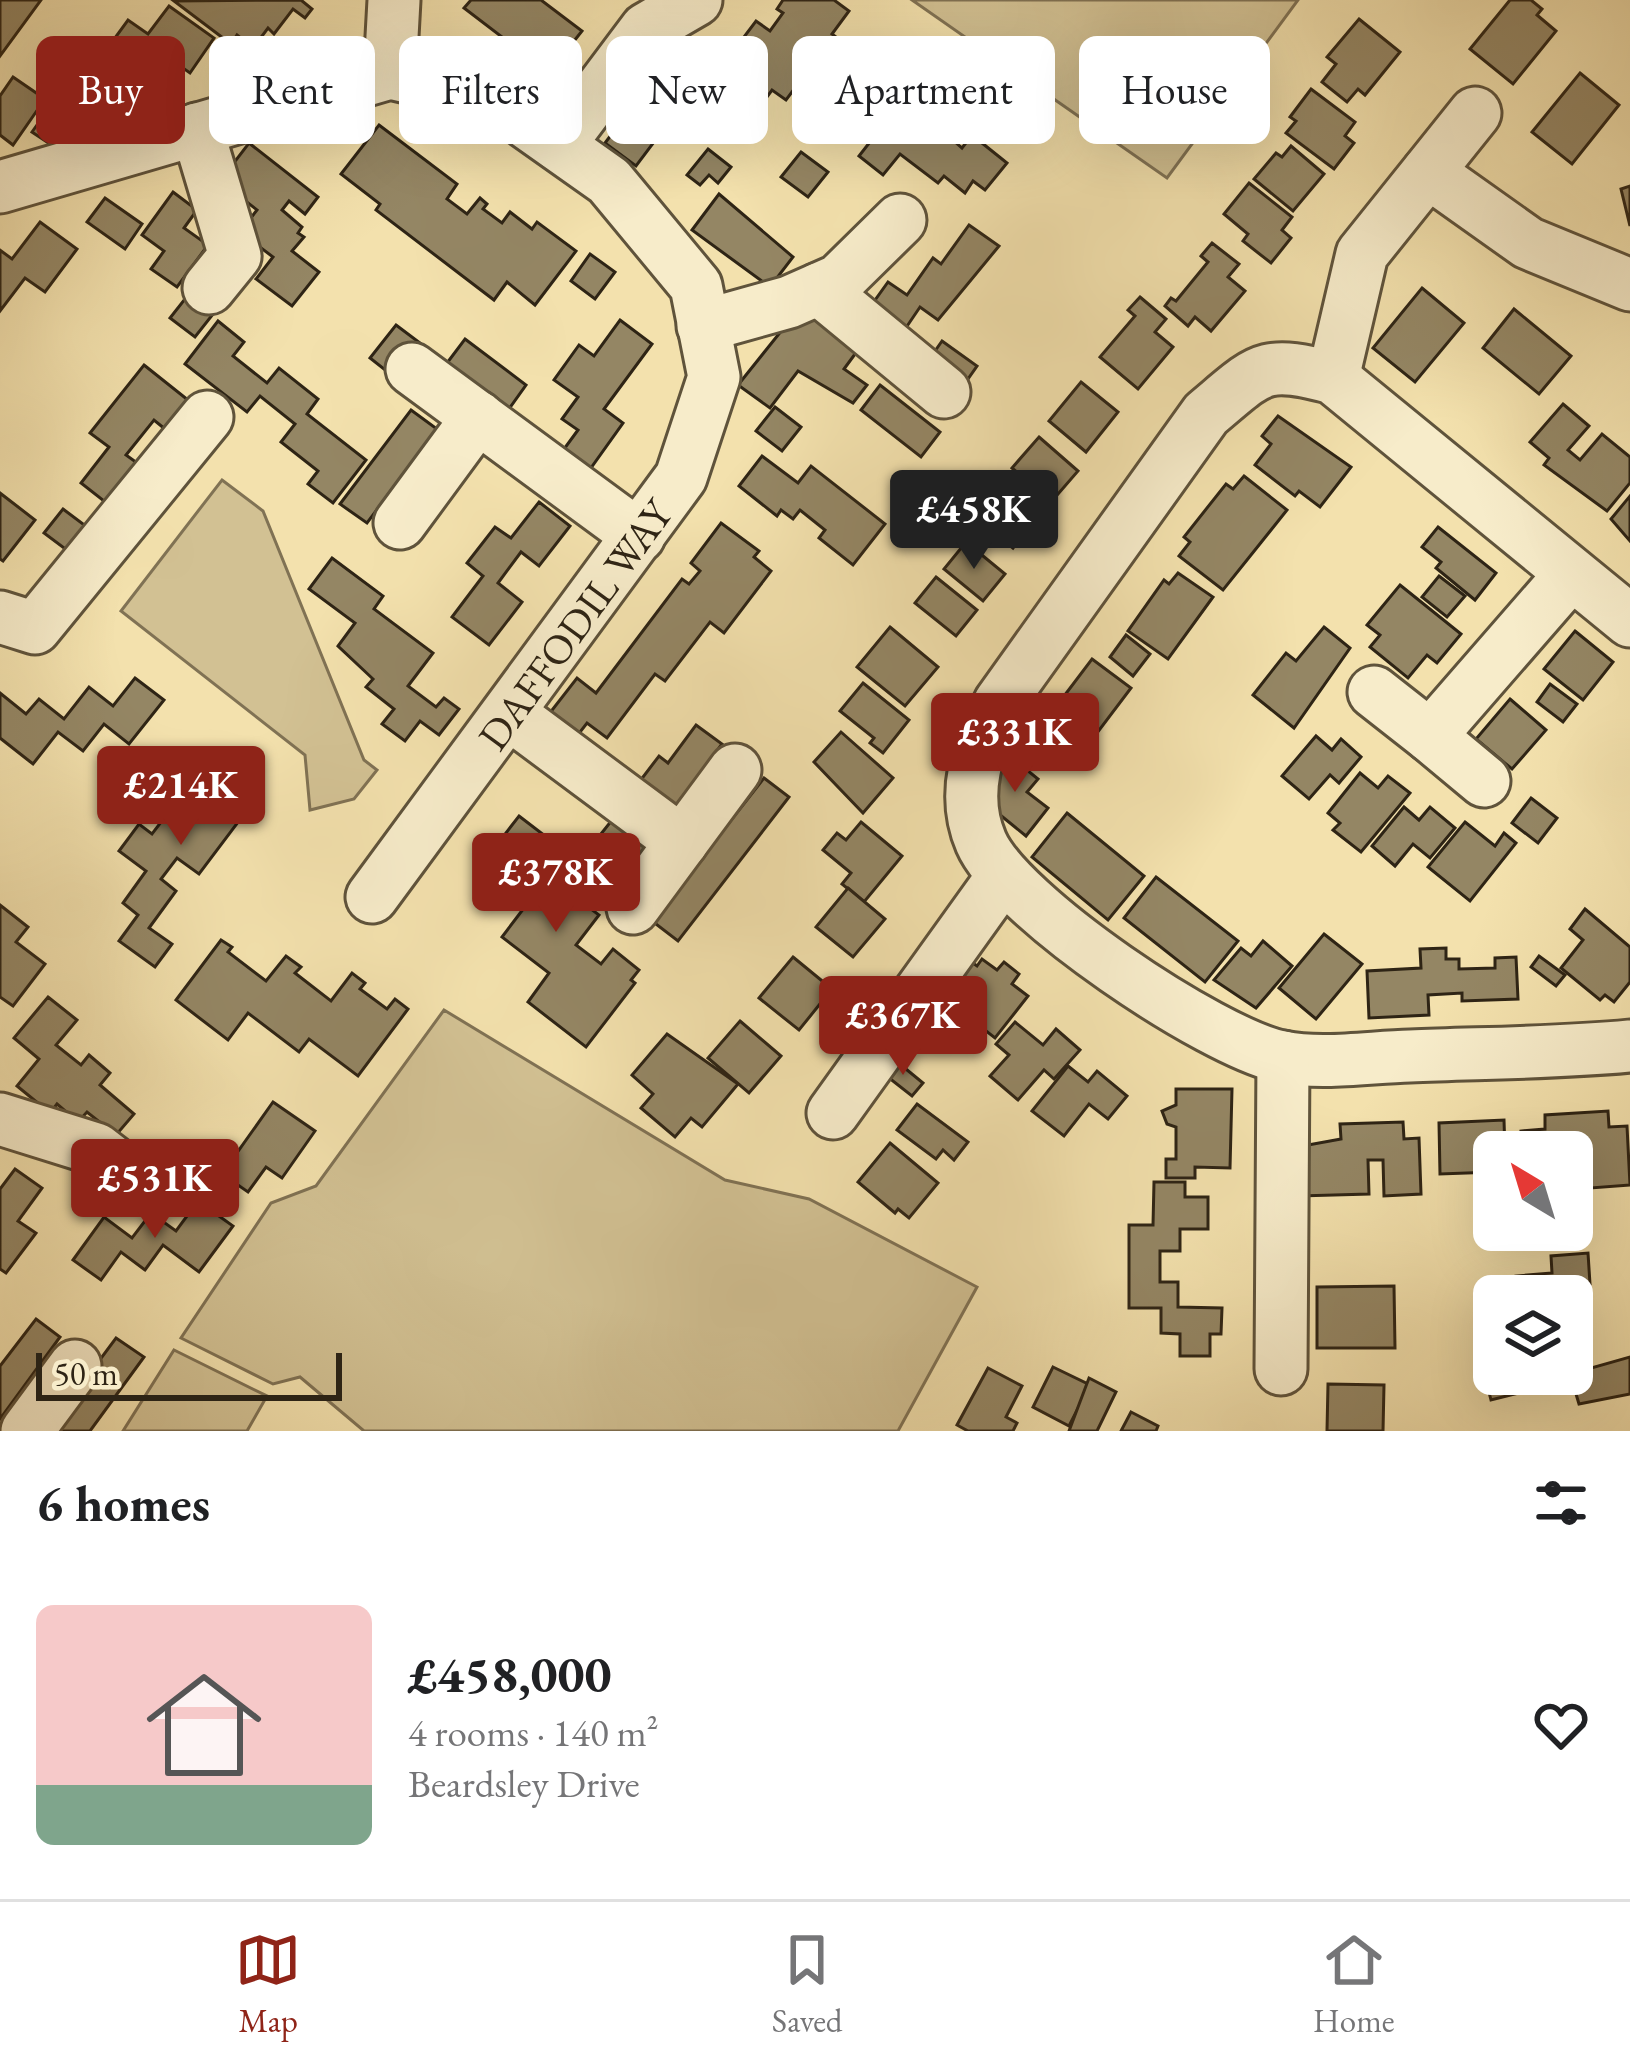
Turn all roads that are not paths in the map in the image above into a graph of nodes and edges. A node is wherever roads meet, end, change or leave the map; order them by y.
1 (394, 0) edge
2 (697, 0) edge
3 (390, 73) junction
4 (1475, 113) dead end
5 (196, 129) junction
6 (559, 145) junction
7 (1429, 172) junction
8 (0, 187) edge
9 (900, 220) dead end
10 (1630, 285) edge
11 (209, 288) dead end
12 (819, 289) junction
13 (704, 326) junction
14 (412, 369) dead end
15 (1333, 378) junction
16 (944, 392) dead end
17 (207, 417) dead end
18 (478, 417) junction
19 (400, 524) dead end
20 (640, 536) junction
21 (1571, 574) junction
22 (1630, 621) edge
23 (17, 623) edge
24 (1374, 692) dead end
25 (511, 715) junction
26 (1430, 736) junction
27 (735, 770) dead end
28 (1484, 781) dead end
29 (682, 842) junction
30 (1003, 876) junction
31 (373, 897) dead end
32 (633, 908) dead end
33 (1630, 1046) edge
34 (1282, 1057) junction
35 (833, 1113) dead end
36 (0, 1119) edge
37 (148, 1189) dead end
38 (75, 1366) dead end
39 (1281, 1370) dead end
40 (27, 1431) edge

1 - 3 street
2 - 6 street
3 - 5 street, DAFFODIL WAY
3 - 6 street, DAFFODIL WAY
4 - 7 street
5 - 8 street, DAFFODIL WAY
5 - 11 street
6 - 13 street, DAFFODIL WAY
7 - 10 street
7 - 15 street
9 - 12 street
12 - 13 street
12 - 16 street
13 - 20 street, DAFFODIL WAY
14 - 18 street
15 - 21 street
15 - 30 street
17 - 23 street
18 - 19 street
18 - 20 street
20 - 25 street, DAFFODIL WAY
21 - 22 street
21 - 26 street
24 - 26 street
25 - 29 street
25 - 31 street, DAFFODIL WAY
26 - 28 street
27 - 29 street
29 - 32 street
30 - 34 street
30 - 35 street
33 - 34 street
34 - 39 street
36 - 37 street
38 - 40 street

